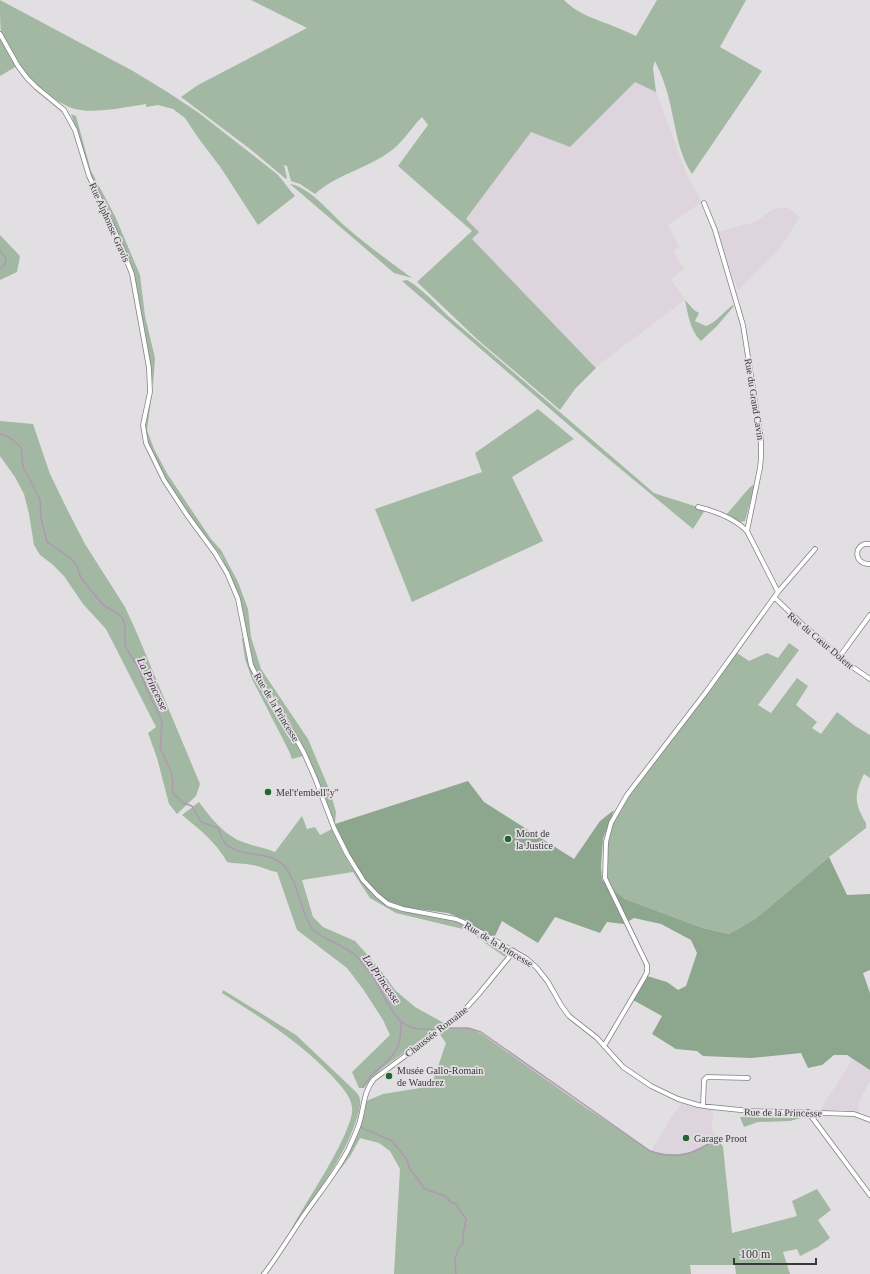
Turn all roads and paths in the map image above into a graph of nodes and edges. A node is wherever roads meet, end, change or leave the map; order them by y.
1 (0, 34) edge
2 (704, 203) dead end
3 (144, 438) joint
4 (698, 507) dead end
5 (747, 531) junction
6 (870, 544) edge
7 (815, 550) dead end
8 (870, 564) edge
9 (778, 592) junction
10 (775, 598) junction
11 (870, 615) edge
12 (840, 656) junction
13 (870, 679) edge
14 (514, 951) junction
15 (604, 1046) junction
16 (748, 1078) dead end
17 (703, 1106) junction
18 (808, 1112) junction
19 (870, 1120) edge
20 (870, 1195) edge
21 (264, 1274) edge

1 - 3 street, Rue Alphonse Gravis
2 - 5 street, Rue du Grand Cavin
3 - 14 street, Rue de la Princesse
4 - 5 street
5 - 9 street
6 - 8 street
7 - 9 street
9 - 10 street
10 - 12 street, Rue du Cœur Dolent
10 - 15 street
11 - 12 street
12 - 13 street, Rue du Cœur Dolent
14 - 15 street, Rue de la Princesse
14 - 21 street, Chaussée Romaine
15 - 17 street, Rue de la Princesse
16 - 17 street
17 - 18 street, Rue de la Princesse
18 - 19 street, Rue de la Princesse
18 - 20 street

